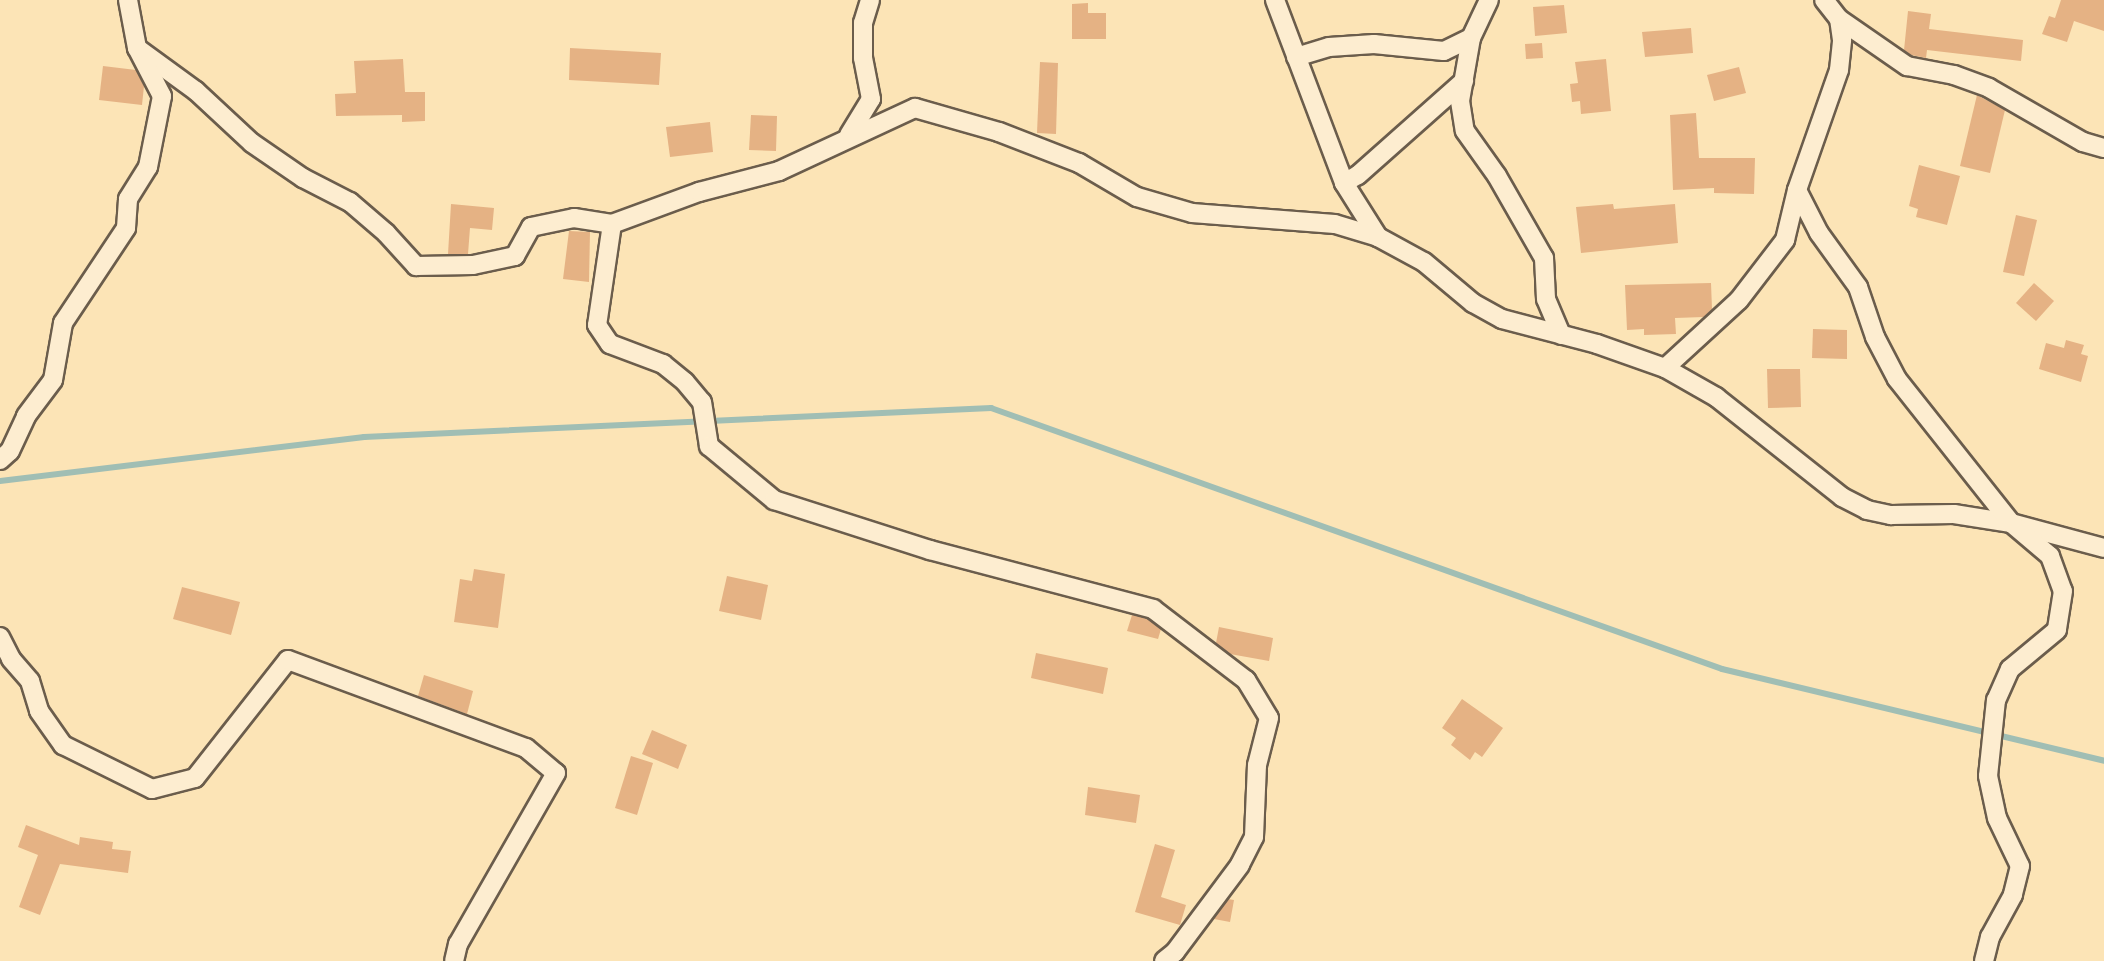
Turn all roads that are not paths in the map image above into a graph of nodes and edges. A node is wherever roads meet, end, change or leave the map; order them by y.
1 (128, 0) edge
2 (870, 0) edge
3 (1275, 0) edge
4 (1489, 0) edge
5 (1824, 0) edge
6 (1839, 19) junction
7 (1471, 38) junction
8 (137, 48) junction
9 (1296, 57) junction
10 (1464, 81) junction
11 (849, 135) junction
12 (2104, 148) edge
13 (1344, 183) junction
14 (1797, 190) junction
15 (612, 225) junction
16 (1378, 237) junction
17 (1561, 335) junction
18 (1665, 368) junction
19 (0, 460) edge
20 (2011, 523) junction
21 (2104, 548) edge
22 (0, 637) edge
23 (454, 961) edge
24 (1164, 961) edge
25 (1984, 961) edge

1 - 8 street
2 - 11 street
3 - 9 street
4 - 7 street
5 - 6 street
6 - 12 street
6 - 14 street
7 - 9 street
7 - 10 street
8 - 15 street
8 - 19 street
9 - 13 street
10 - 13 street
10 - 17 street
11 - 15 street
11 - 16 street
13 - 16 street
14 - 18 street
14 - 20 street
15 - 24 street
16 - 17 street
17 - 18 street
18 - 20 street
20 - 21 street
20 - 25 street
22 - 23 street

